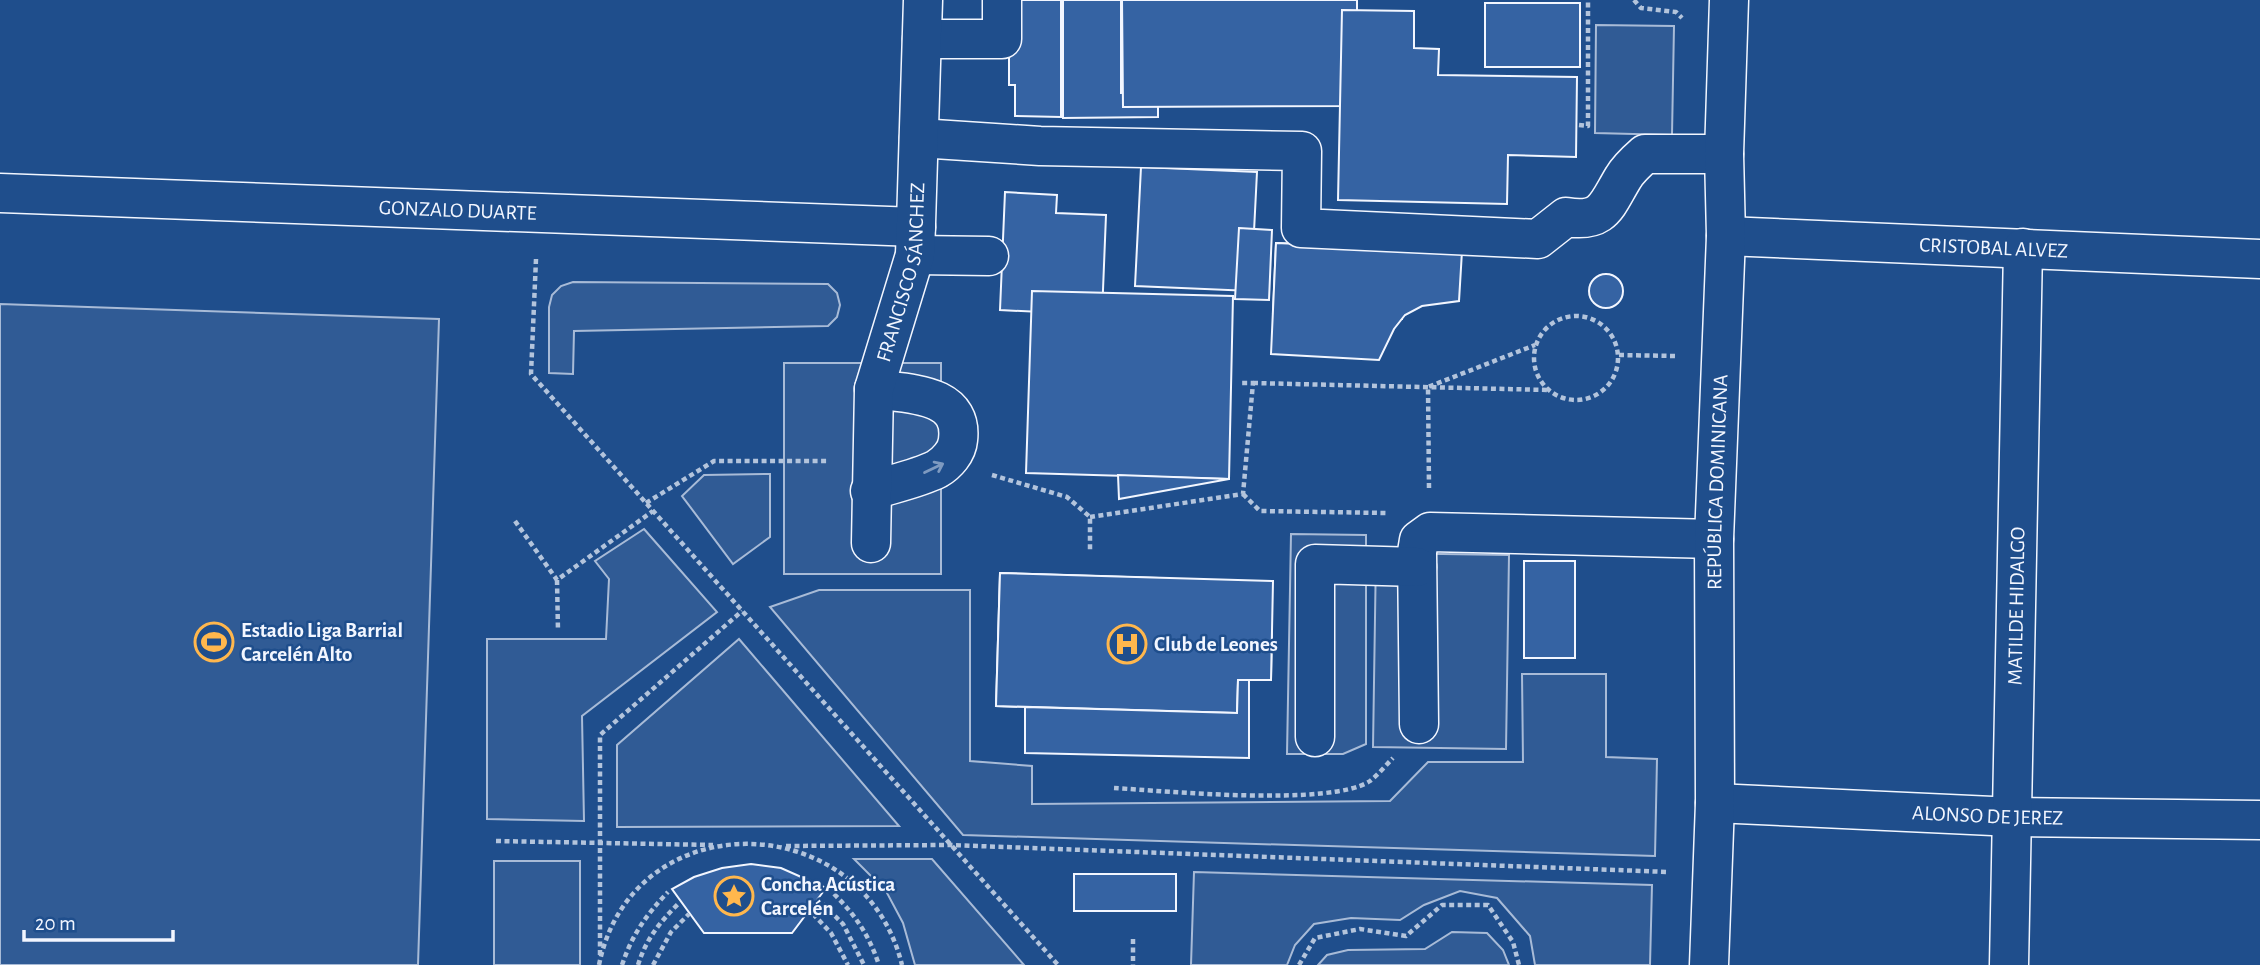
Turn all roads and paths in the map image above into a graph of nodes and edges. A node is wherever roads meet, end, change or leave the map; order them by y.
1 (923, 0) edge
2 (1002, 0) edge
3 (1588, 0) edge
4 (1724, 3) edge
5 (922, 39) junction
6 (1579, 125) dead end
7 (919, 138) junction
8 (1724, 154) junction
9 (0, 193) edge
10 (539, 213) junction
11 (1726, 236) junction
12 (916, 241) junction
13 (2023, 248) junction
14 (989, 256) dead end
15 (2260, 260) edge
16 (1536, 345) junction
17 (1239, 383) dead end
18 (1253, 383) junction
19 (1429, 387) junction
20 (874, 389) junction
21 (1548, 390) junction
22 (937, 469) junction
23 (870, 476) junction
24 (1242, 494) junction
25 (646, 503) junction
26 (653, 511) junction
27 (1090, 517) junction
28 (515, 521) dead end
29 (1430, 523) junction
30 (1714, 538) junction
31 (871, 543) dead end
32 (1090, 551) dead end
33 (1417, 567) junction
34 (557, 580) junction
35 (742, 611) junction
36 (558, 631) dead end
37 (1419, 724) joint
38 (1315, 737) dead end
39 (1114, 788) dead end
40 (1715, 803) junction
41 (2014, 817) junction
42 (2260, 820) edge
43 (496, 841) dead end
44 (600, 841) junction
45 (717, 845) junction
46 (951, 845) junction
47 (786, 846) junction
48 (1712, 874) junction
49 (668, 892) dead end
50 (834, 894) dead end
51 (679, 903) dead end
52 (823, 904) dead end
53 (689, 914) dead end
54 (813, 914) dead end
55 (1133, 939) dead end
56 (599, 963) edge
57 (622, 965) edge
58 (638, 965) edge
59 (653, 965) edge
60 (848, 965) edge
61 (864, 965) edge
62 (879, 965) edge
63 (902, 965) edge
64 (1058, 965) edge
65 (1133, 965) edge
66 (1299, 965) edge
67 (1519, 965) edge
68 (1709, 965) edge
69 (2009, 965) edge

1 - 5 street, FRANCISCO SÁNCHEZ
2 - 5 street
3 - 6 path
4 - 8 street, REPÚBLICA DOMINICANA
5 - 7 street, FRANCISCO SÁNCHEZ
7 - 8 street
7 - 12 street, FRANCISCO SÁNCHEZ
8 - 11 street, REPÚBLICA DOMINICANA
9 - 10 street, GONZALO DUARTE
10 - 12 street, GONZALO DUARTE
10 - 25 path
11 - 13 street, CRISTOBAL ALVEZ
11 - 30 street, REPÚBLICA DOMINICANA
12 - 14 street, GONZALO DUARTE
12 - 20 street, FRANCISCO SÁNCHEZ
13 - 15 street, CRISTOBAL ALVEZ
13 - 41 street, MATILDE HIDALGO
16 - 19 path
16 - 21 path
16 - 21 path
17 - 18 path
18 - 19 path
18 - 24 path
19 - 21 path
19 - 29 path
20 - 22 street
20 - 23 street, FRANCISCO SÁNCHEZ
23 -> 22 street
22 - 27 path
23 - 25 path
23 - 31 street, FRANCISCO SÁNCHEZ
24 - 27 path
24 - 29 path
25 - 26 path
26 - 34 path
26 - 35 path
27 - 32 path
28 - 34 path
29 - 30 street
29 - 33 street
30 - 40 street, REPÚBLICA DOMINICANA
33 - 37 street
33 - 38 street
34 - 36 path
35 - 44 path
35 - 46 path
37 - 39 path
40 - 41 street, ALONSO DE JEREZ
40 - 48 street, REPÚBLICA DOMINICANA
41 - 42 street, ALONSO DE JEREZ
41 - 69 street, MATILDE HIDALGO
43 - 44 path
44 - 45 path
44 - 56 path
45 - 47 path
45 - 56 path
46 - 47 path
46 - 48 path
46 - 64 path
47 - 63 path
48 - 68 street, REPÚBLICA DOMINICANA
49 - 57 path
50 - 62 path
51 - 58 path
52 - 61 path
53 - 59 path
54 - 60 path
55 - 65 path
66 - 67 path

